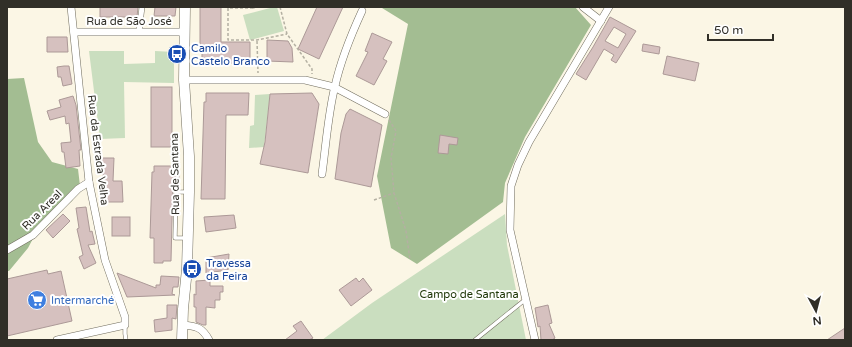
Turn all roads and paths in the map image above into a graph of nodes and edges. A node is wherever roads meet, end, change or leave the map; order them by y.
1 (71, 7) edge
2 (142, 7) edge
3 (185, 7) edge
4 (258, 7) edge
5 (280, 7) edge
6 (583, 7) edge
7 (609, 7) edge
8 (253, 8) edge
9 (362, 11) dead end
10 (601, 21) junction
11 (74, 32) junction
12 (140, 32) junction
13 (185, 32) junction
14 (287, 34) junction
15 (257, 40) junction
16 (184, 80) junction
17 (258, 81) junction
18 (312, 82) junction
19 (334, 87) junction
20 (385, 114) joint
21 (322, 174) dead end
22 (89, 182) junction
23 (394, 193) junction
24 (374, 200) dead end
25 (7, 250) edge
26 (410, 260) dead end
27 (526, 299) junction
28 (125, 325) junction
29 (182, 325) junction
30 (57, 340) edge
31 (126, 340) edge
32 (182, 340) edge
33 (209, 340) edge
34 (475, 340) edge
35 (535, 340) edge

1 - 11 street, Rua da Estrada Velha
2 - 12 street
3 - 13 main road, Rua de Santana
4 - 8 path
5 - 14 path
6 - 10 street
7 - 10 street
8 - 15 path
9 - 19 street
10 - 27 street
11 - 12 street, Rua de São José
11 - 22 street, Rua da Estrada Velha
12 - 13 street, Rua de São José
13 - 16 main road, Rua de Santana
14 - 15 path
14 - 18 path
15 - 17 path
16 - 17 street
16 - 29 main road, Rua de Santana
17 - 18 street
18 - 19 street
19 - 20 street
19 - 21 street
20 - 23 path
22 - 25 street, Rua Areal
22 - 28 street, Rua da Estrada Velha
23 - 24 path
23 - 26 path
27 - 34 lane
27 - 35 street
28 - 30 street
28 - 31 lane, Rua da Estrada Velha
29 - 32 main road, Rua de Santana
29 - 33 street

